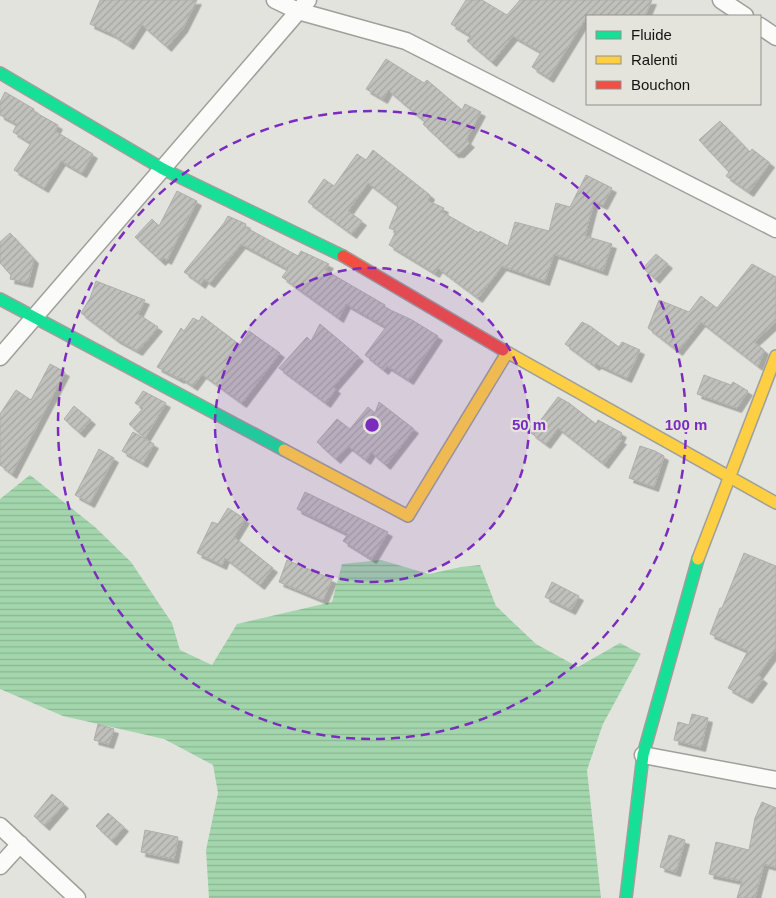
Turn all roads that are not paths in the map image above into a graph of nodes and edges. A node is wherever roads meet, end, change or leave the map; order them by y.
1 (275, 0) edge
2 (721, 0) edge
3 (303, 6) edge
4 (744, 15) edge
5 (761, 27) edge
6 (776, 37) edge
7 (0, 73) edge
8 (163, 169) junction
9 (776, 229) edge
10 (0, 299) edge
11 (35, 317) junction
12 (507, 353) junction
13 (776, 356) edge
14 (0, 357) edge
15 (730, 478) junction
16 (776, 503) edge
17 (643, 755) junction
18 (776, 780) edge
19 (0, 826) edge
20 (20, 844) junction
21 (0, 866) edge
22 (77, 898) edge
23 (626, 898) edge

1 - 3 street
2 - 4 street
3 - 8 street
3 - 9 street
5 - 6 street
7 - 8 street
8 - 11 street
8 - 12 street
10 - 11 street
11 - 12 street
11 - 14 street
12 - 15 street
13 - 15 street
15 - 16 street
15 - 17 street
17 - 18 street
17 - 23 street
19 - 20 street
20 - 21 street
20 - 22 street

